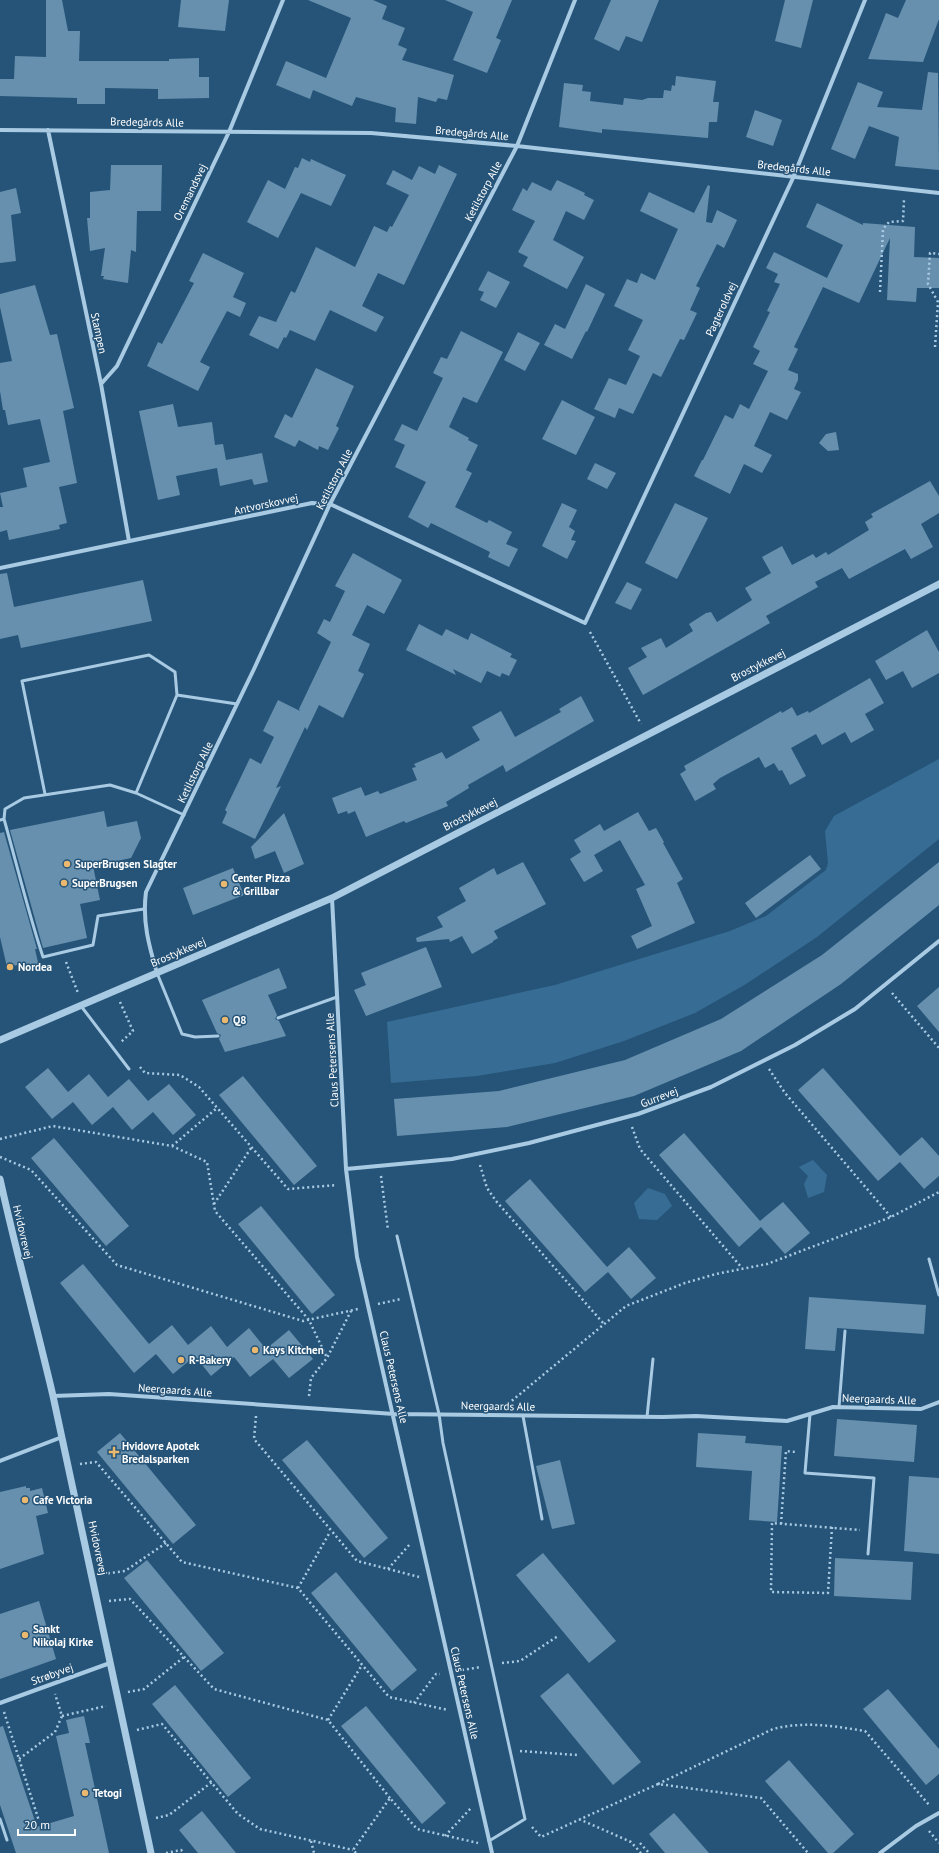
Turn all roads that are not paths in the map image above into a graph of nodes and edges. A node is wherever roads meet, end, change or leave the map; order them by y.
1 (283, 0) edge
2 (575, 0) edge
3 (865, 0) edge
4 (0, 130) edge
5 (48, 130) junction
6 (229, 132) junction
7 (517, 146) junction
8 (793, 178) junction
9 (939, 193) edge
10 (101, 384) junction
11 (330, 504) junction
12 (129, 541) junction
13 (0, 568) edge
14 (939, 584) edge
15 (585, 623) joint
16 (177, 695) junction
17 (238, 704) junction
18 (136, 793) junction
19 (46, 794) junction
20 (184, 815) junction
21 (2, 819) edge
22 (332, 898) junction
23 (144, 909) junction
24 (939, 941) edge
25 (157, 973) junction
26 (337, 997) junction
27 (82, 1006) junction
28 (278, 1018) dead end
29 (218, 1036) dead end
30 (0, 1040) edge
31 (129, 1068) dead end
32 (346, 1169) junction
33 (0, 1179) edge
34 (397, 1236) road end
35 (929, 1259) dead end
36 (939, 1295) edge
37 (845, 1331) dead end
38 (652, 1359) dead end
39 (53, 1396) junction
40 (939, 1402) edge
41 (839, 1407) junction
42 (394, 1414) junction
43 (439, 1414) junction
44 (810, 1414) junction
45 (523, 1416) junction
46 (647, 1417) junction
47 (62, 1437) junction
48 (0, 1461) edge
49 (542, 1519) dead end
50 (868, 1554) dead end
51 (110, 1663) junction
52 (0, 1702) edge
53 (938, 1814) edge
54 (0, 1819) edge
55 (7, 1840) dead end
56 (490, 1844) junction
57 (151, 1853) edge
58 (492, 1853) edge
59 (880, 1853) edge

1 - 6 street, Oremandsvej
2 - 7 street, Ketilstorp Alle
3 - 8 street, Pagteroldvej
4 - 5 street, Bredegårds Alle
5 - 6 street, Bredegårds Alle
5 - 10 street, Stampen
6 - 7 street, Bredegårds Alle
6 - 10 street, Oremandsvej
7 - 8 street, Bredegårds Alle
7 - 11 street, Ketilstorp Alle
8 - 9 street, Bredegårds Alle
8 - 15 street, Pagteroldvej
10 - 12 street, Stampen
11 - 12 street, Antvorskovvej
11 - 15 street, Antvorskovvej
11 - 17 street, Ketilstorp Alle
12 - 13 street, Antvorskovvej
14 - 22 street, Brostykkevej
16 - 17 lane
16 - 18 lane
16 - 19 lane
17 - 20 street, Ketilstorp Alle
18 - 19 lane
18 - 20 lane
19 - 21 lane
20 - 23 street, Ketilstorp Alle
21 - 23 lane
22 - 25 street, Brostykkevej
22 - 26 street, Claus Petersens Alle
23 - 25 street, Ketilstorp Alle
24 - 32 street, Gurrevej
25 - 27 street, Brostykkevej
25 - 29 lane
26 - 28 lane
26 - 32 street, Claus Petersens Alle
27 - 30 street, Brostykkevej
27 - 31 lane
32 - 42 street, Claus Petersens Alle
33 - 39 street, Hvidovrevej
34 - 43 lane
35 - 36 lane
37 - 41 lane
38 - 46 lane
39 - 42 street, Neergaards Alle
39 - 47 street, Hvidovrevej
40 - 41 street, Neergaards Alle
41 - 44 street, Neergaards Alle
42 - 43 street, Neergaards Alle
42 - 56 street, Claus Petersens Alle
43 - 45 street, Neergaards Alle
43 - 56 lane
44 - 46 street, Neergaards Alle
44 - 50 lane
45 - 46 street, Neergaards Alle
45 - 49 lane
47 - 48 street
47 - 51 street, Hvidovrevej
51 - 52 street, Strøbyvej
51 - 57 street, Hvidovrevej
53 - 59 street
54 - 55 lane
56 - 58 street, Claus Petersens Alle

